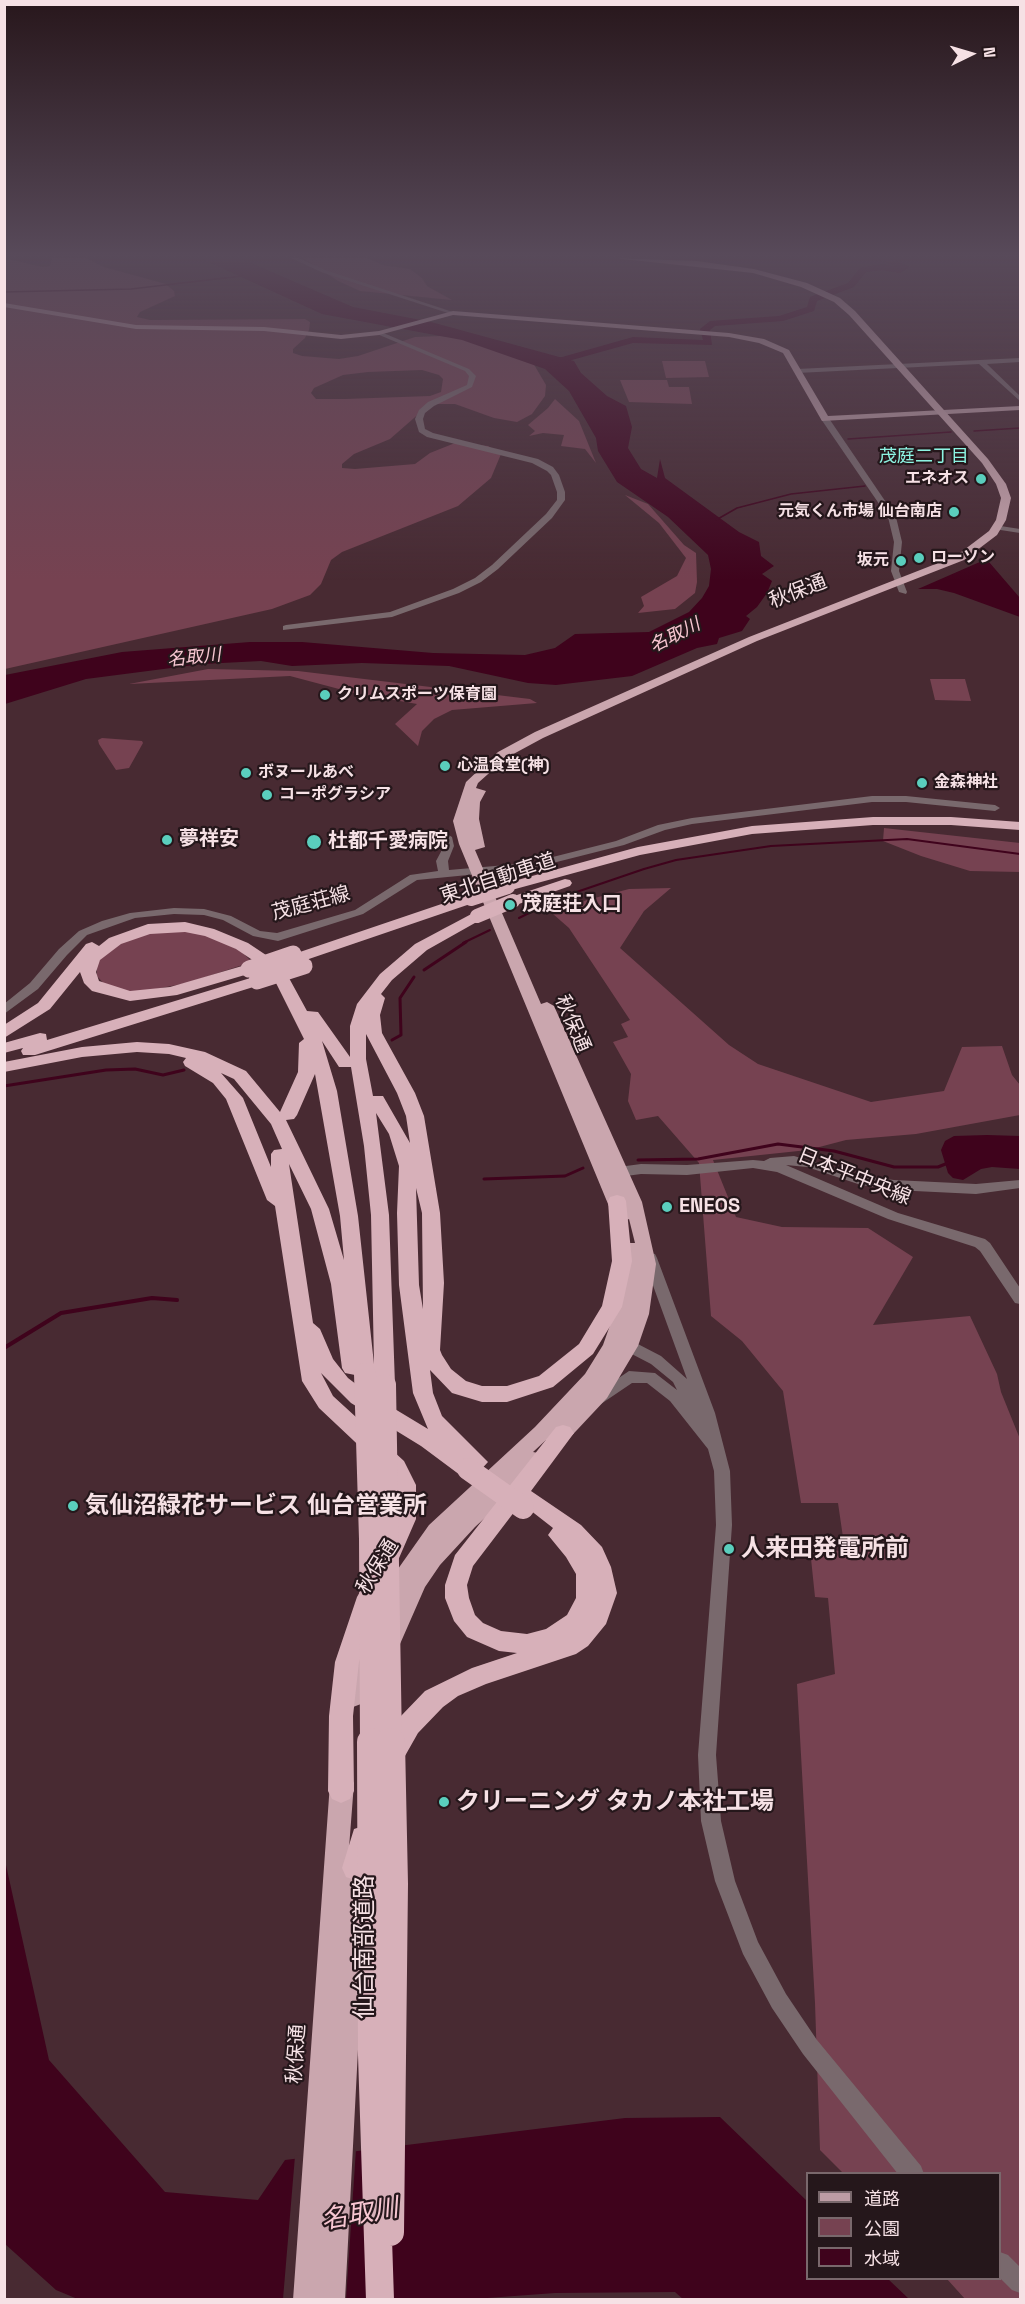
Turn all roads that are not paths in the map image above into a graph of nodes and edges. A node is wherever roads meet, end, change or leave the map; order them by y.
1 (456, 366) edge
2 (794, 366) edge
3 (904, 366) junction
4 (913, 366) edge
5 (985, 366) edge
6 (797, 370) junction
7 (1020, 399) edge
8 (1020, 408) edge
9 (947, 413) junction
10 (825, 419) junction
11 (1002, 528) junction
12 (1020, 531) edge
13 (899, 585) junction
14 (286, 628) dead end
15 (994, 808) dead end
16 (1020, 826) edge
17 (1020, 833) edge
18 (447, 837) dead end
19 (483, 871) junction
20 (444, 874) junction
21 (510, 895) junction
22 (474, 907) junction
23 (298, 959) junction
24 (395, 968) junction
25 (252, 974) junction
26 (290, 992) junction
27 (306, 1004) junction
28 (4, 1010) edge
29 (4, 1033) edge
30 (4, 1048) edge
31 (4, 1058) edge
32 (31, 1062) junction
33 (345, 1063) dead end
34 (4, 1067) edge
35 (377, 1100) dead end
36 (288, 1115) dead end
37 (280, 1154) dead end
38 (415, 1161) junction
39 (753, 1164) junction
40 (613, 1173) junction
41 (1020, 1184) edge
42 (417, 1189) junction
43 (617, 1201) junction
44 (406, 1213) junction
45 (431, 1213) junction
46 (642, 1230) junction
47 (289, 1239) junction
48 (298, 1292) junction
49 (1020, 1299) edge
50 (422, 1306) junction
51 (624, 1337) junction
52 (424, 1346) junction
53 (370, 1377) junction
54 (585, 1410) junction
55 (563, 1433) junction
56 (715, 1451) junction
57 (473, 1466) junction
58 (722, 1471) junction
59 (526, 1503) junction
60 (380, 1597) junction
61 (341, 1791) junction
62 (355, 1868) junction
63 (343, 1902) junction
64 (334, 2068) junction
65 (911, 2172) edge
66 (1001, 2265) edge
67 (1020, 2282) edge
68 (307, 2300) edge
69 (331, 2300) edge
70 (380, 2300) edge
71 (388, 2300) edge

1 - 14 street
2 - 6 main road
3 - 4 street
3 - 6 street
3 - 9 highway
5 - 7 street
6 - 10 main road
8 - 9 main road
9 - 10 main road
9 - 11 highway
10 - 13 street
11 - 12 street
11 - 13 highway, 秋保通
13 - 19 highway, 秋保通
15 - 19 street, 茂庭荘線
16 - 21 highway, 東北自動車道
17 - 21 highway
18 - 20 street
19 - 20 street, 茂庭荘線
19 - 40 highway, 秋保通
20 - 28 street, 茂庭荘線
21 - 22 highway, bridge
22 - 23 highway, 東北自動車道
22 - 23 highway, 東北自動車道
22 - 24 highway
23 - 25 highway, 東北自動車道, bridge
24 - 38 highway
24 - 53 highway
25 - 26 highway
25 - 30 highway, 東北自動車道
25 - 31 highway, 東北自動車道
26 - 36 highway
26 - 53 highway
27 - 29 highway
27 - 33 highway
27 - 53 highway
32 - 34 highway
32 - 47 highway
32 - 53 highway
35 - 38 highway
37 - 47 highway
38 - 42 highway
38 - 44 highway
38 - 45 highway
39 - 40 street, 日本平中央線
39 - 41 street
39 - 49 street, 日本平中央線
40 - 43 highway, 秋保通
40 - 46 highway, 秋保通
42 - 44 highway
42 - 45 highway
42 - 52 highway
43 - 51 highway, 秋保通
43 - 52 highway
44 - 50 highway
45 - 50 highway
46 - 51 highway, 秋保通
46 - 58 street
47 - 48 highway
48 - 57 highway
48 - 61 highway
50 - 52 highway
51 - 54 highway, 秋保通
51 - 56 street
51 - 61 highway, 秋保通
52 - 57 highway
53 - 60 highway, bridge
53 - 60 highway, bridge
54 - 55 highway, 秋保通
54 - 56 street
55 - 59 highway
55 - 62 highway, 秋保通
56 - 58 street
57 - 59 highway, bridge
58 - 65 street
59 - 62 highway
60 - 70 highway, 仙台南部道路, bridge
60 - 71 highway, 仙台南部道路, bridge
61 - 63 highway, 秋保通
62 - 63 highway, 秋保通
63 - 64 highway, 秋保通
64 - 68 highway, 秋保通
64 - 69 highway, 秋保通
66 - 67 street

